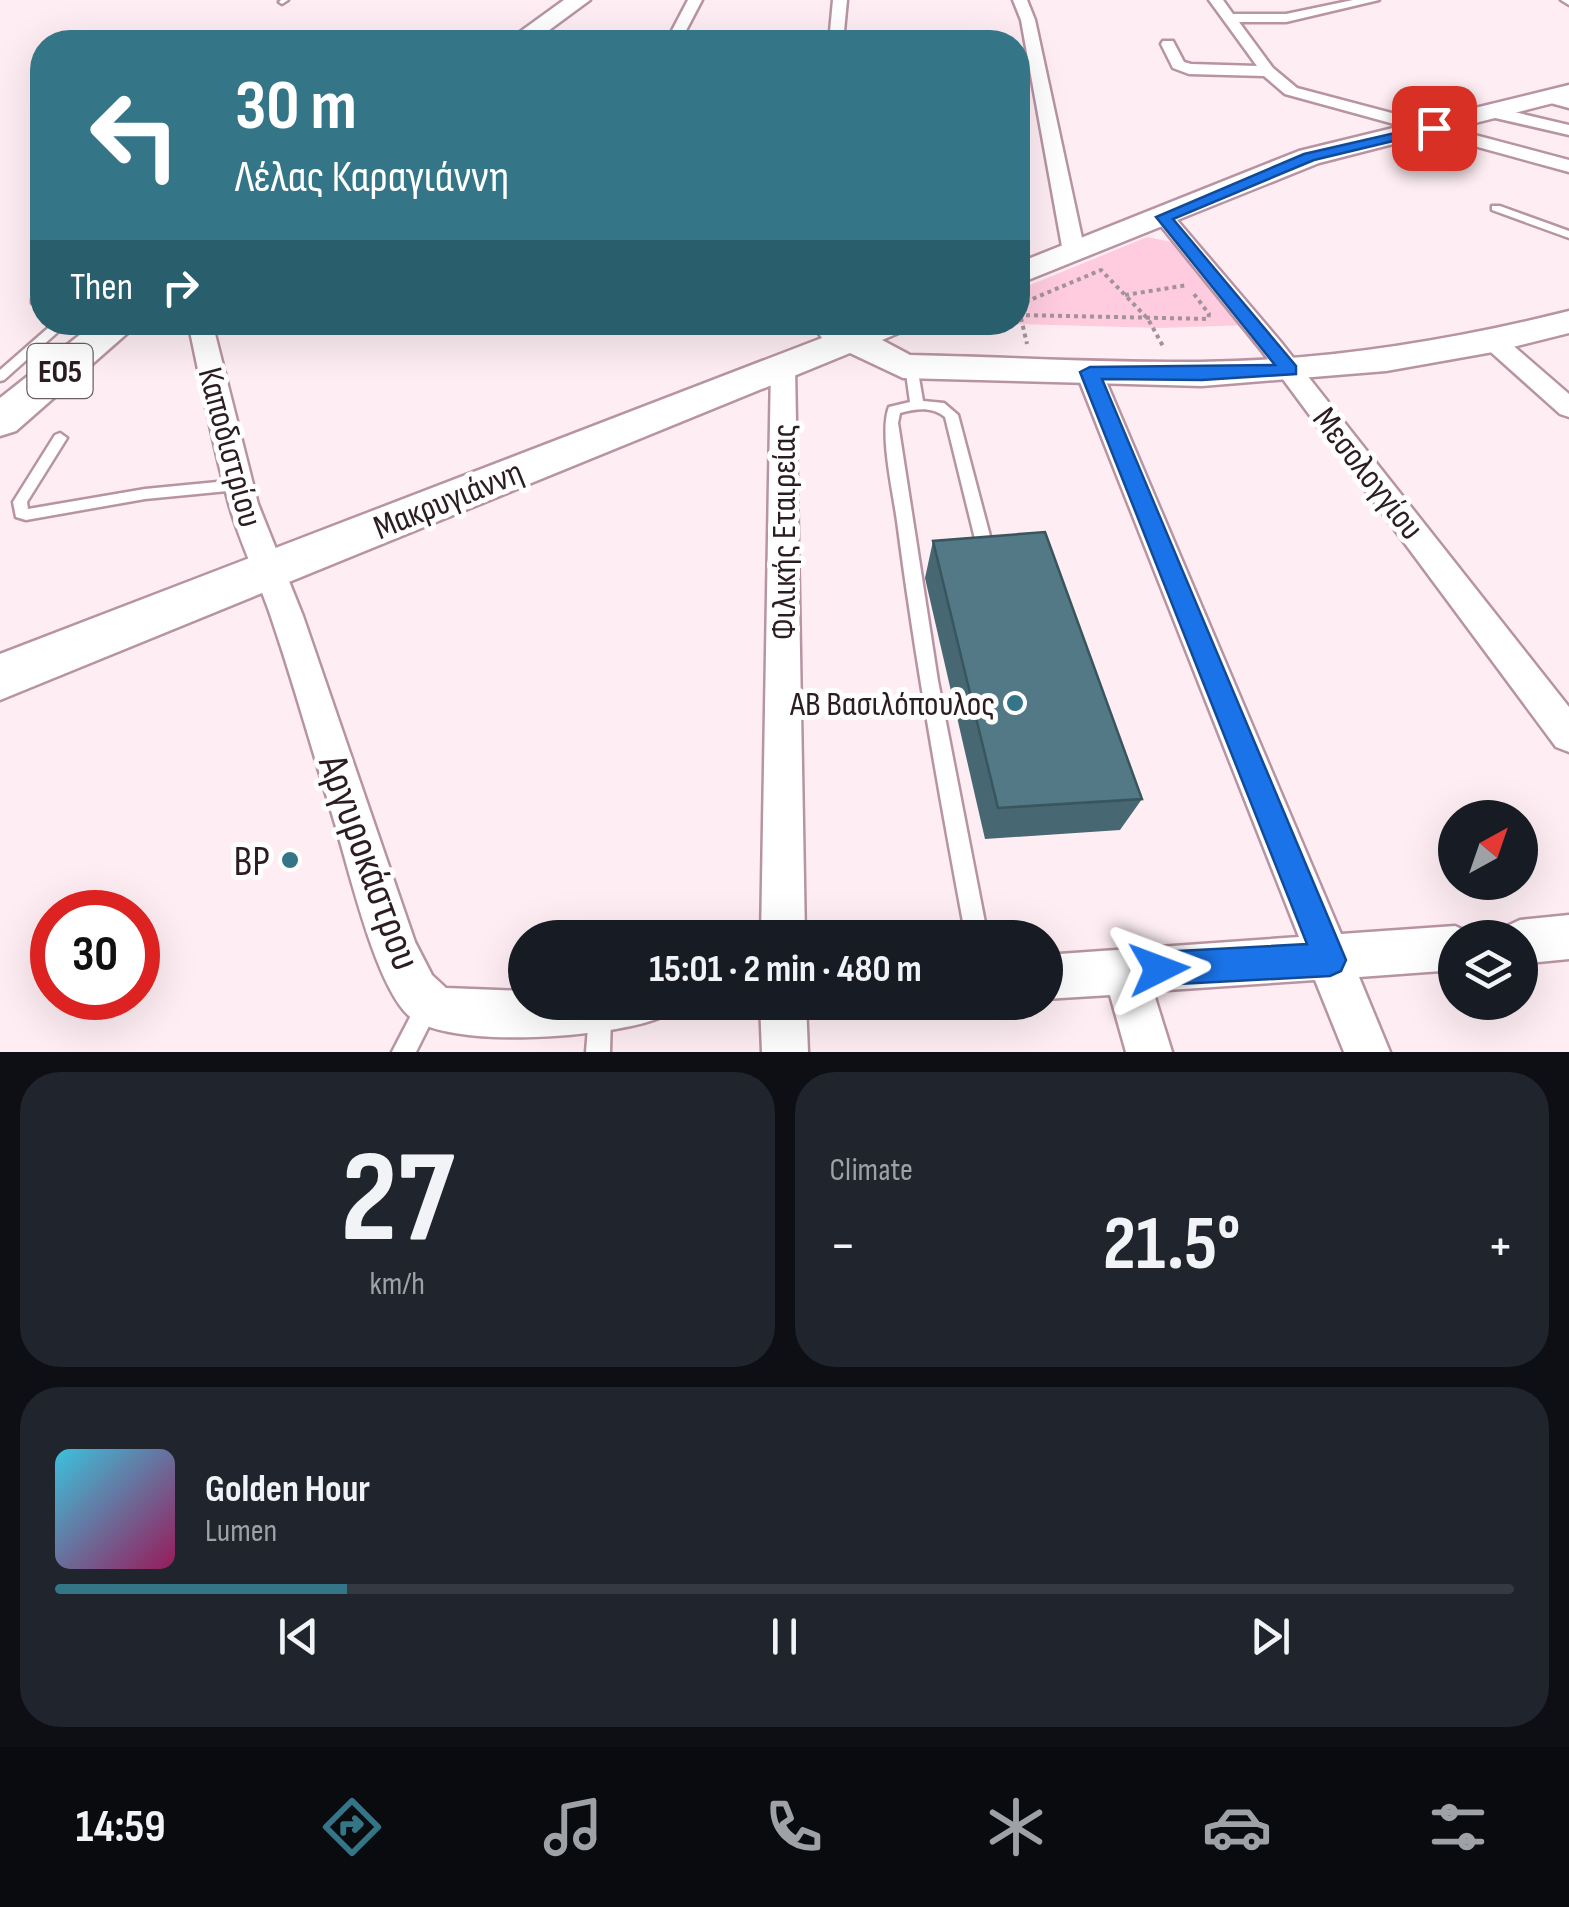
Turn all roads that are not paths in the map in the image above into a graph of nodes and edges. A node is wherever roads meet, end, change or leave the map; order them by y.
1 (578, 0) edge
2 (695, 0) edge
3 (840, 0) edge
4 (1020, 0) edge
5 (1216, 0) edge
6 (1372, 0) edge
7 (1229, 18) junction
8 (535, 30) edge
9 (679, 30) edge
10 (837, 30) edge
11 (1028, 30) edge
12 (1168, 44) dead end
13 (1268, 71) junction
14 (1030, 80) edge
15 (1564, 98) edge
16 (1496, 113) junction
17 (1423, 130) junction
18 (1569, 130) edge
19 (1569, 166) edge
20 (1496, 208) dead end
21 (1164, 217) junction
22 (1569, 235) edge
23 (1074, 252) junction
24 (1030, 269) edge
25 (1569, 294) edge
26 (1569, 322) edge
27 (1030, 326) edge
28 (48, 335) edge
29 (106, 335) edge
30 (203, 335) edge
31 (829, 335) edge
32 (842, 335) edge
33 (919, 335) edge
34 (963, 335) edge
35 (1494, 341) junction
36 (1280, 358) junction
37 (782, 366) junction
38 (911, 366) junction
39 (1090, 372) junction
40 (0, 377) edge
41 (918, 405) junction
42 (1569, 408) edge
43 (0, 421) edge
44 (60, 438) dead end
45 (238, 486) junction
46 (975, 566) edge
47 (268, 570) junction
48 (0, 677) edge
49 (1569, 735) edge
50 (783, 920) edge
51 (973, 920) edge
52 (1569, 938) edge
53 (1538, 941) edge
54 (1438, 950) edge
55 (1330, 960) junction
56 (1125, 970) junction
57 (1063, 975) edge
58 (429, 1004) junction
59 (508, 1014) edge
60 (599, 1020) edge
61 (784, 1020) edge
62 (404, 1052) edge
63 (598, 1052) edge
64 (784, 1052) edge
65 (1149, 1052) edge
66 (1367, 1052) edge

1 - 8 main road
2 - 9 street
3 - 10 street
4 - 11 street
5 - 7 street
6 - 7 street
7 - 13 street
12 - 13 street
13 - 17 street
14 - 23 street
15 - 16 main road
16 - 17 main road
16 - 18 street
17 - 19 street
17 - 21 main road
20 - 22 lane
21 - 23 main road
21 - 36 street, Μεσολογγίου
23 - 24 main road
25 - 36 main road
26 - 35 main road
27 - 36 main road
28 - 40 lane
29 - 43 main road, ΕΟ5
30 - 45 street, Καποδιστρίου
31 - 37 main road, Μακρυγιάννη
32 - 38 main road
33 - 34 main road
35 - 36 main road
35 - 42 street
36 - 39 main road
36 - 49 street, Μεσολογγίου
37 - 47 main road, Μακρυγιάννη
37 - 50 street, Φιλικής Εταιρείας
38 - 39 main road
38 - 41 lane
39 - 55 street
41 - 46 lane
41 - 51 lane
44 - 45 lane
45 - 47 street, Καποδιστρίου
47 - 48 main road, Μακρυγιάννη
47 - 58 street, Αργυροκάστρου
52 - 53 street
54 - 55 street
55 - 56 street
55 - 66 street
56 - 57 street
56 - 65 street
58 - 59 street, Αργυροκάστρου
58 - 62 lane
60 - 63 lane
61 - 64 street

